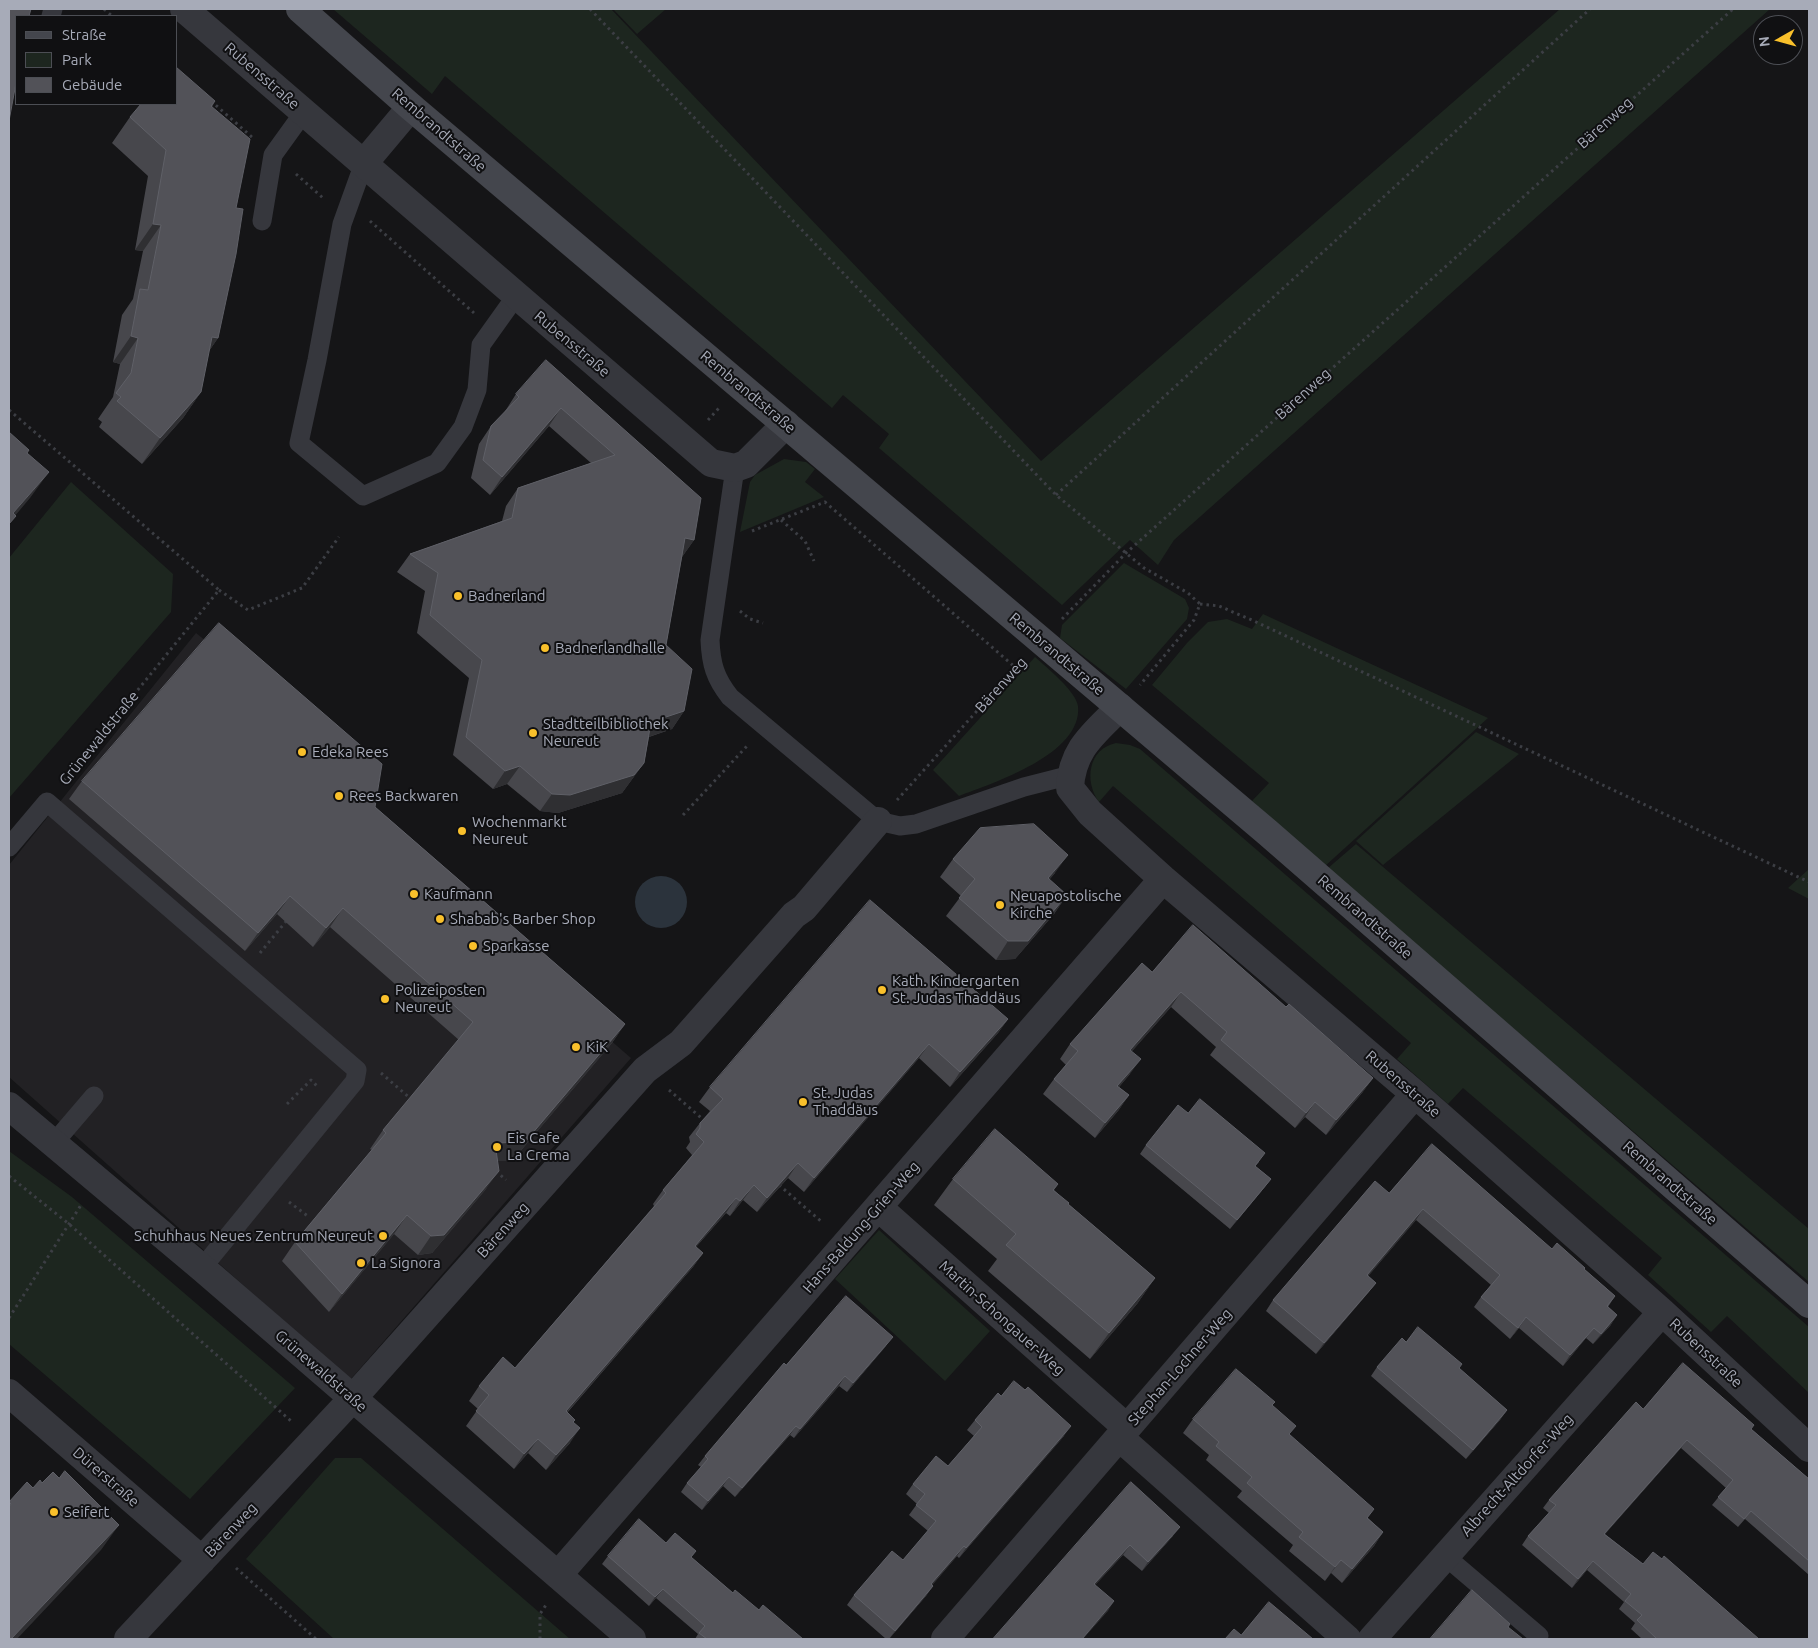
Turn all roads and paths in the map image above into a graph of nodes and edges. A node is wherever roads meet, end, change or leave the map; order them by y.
1 (184, 9) edge
2 (300, 9) edge
3 (590, 9) edge
4 (1590, 9) edge
5 (1733, 9) edge
6 (411, 107) junction
7 (304, 112) junction
8 (364, 163) junction
9 (350, 202) junction
10 (262, 221) dead end
11 (516, 296) junction
12 (491, 329) junction
13 (739, 385) junction
14 (9, 410) edge
15 (786, 424) junction
16 (688, 443) junction
17 (736, 468) junction
18 (1056, 495) junction
19 (781, 520) junction
20 (339, 537) dead end
21 (724, 543) junction
22 (1126, 553) junction
23 (814, 561) dead end
24 (219, 590) junction
25 (1200, 604) junction
26 (1041, 641) junction
27 (1016, 668) junction
28 (1139, 686) dead end
29 (1120, 707) junction
30 (765, 727) junction
31 (1071, 775) junction
32 (896, 801) dead end
33 (48, 802) junction
34 (683, 815) dead end
35 (878, 821) junction
36 (9, 847) edge
37 (1164, 879) junction
38 (1809, 882) edge
39 (291, 916) edge
40 (243, 972) junction
41 (357, 1070) junction
42 (645, 1070) junction
43 (308, 1084) dead end
44 (1415, 1094) junction
45 (94, 1096) dead end
46 (412, 1099) edge
47 (287, 1104) dead end
48 (9, 1106) edge
49 (712, 1127) edge
50 (53, 1144) junction
51 (488, 1165) edge
52 (9, 1176) edge
53 (772, 1179) edge
54 (98, 1180) junction
55 (530, 1200) junction
56 (878, 1207) junction
57 (69, 1224) junction
58 (847, 1243) junction
59 (202, 1268) junction
60 (1809, 1304) edge
61 (1662, 1312) junction
62 (9, 1318) edge
63 (9, 1393) edge
64 (353, 1398) junction
65 (1123, 1433) junction
66 (314, 1441) junction
67 (1809, 1448) edge
68 (208, 1554) junction
69 (1445, 1556) junction
70 (558, 1575) junction
71 (1539, 1636) dead end
72 (128, 1639) edge
73 (316, 1639) edge
74 (632, 1639) edge
75 (946, 1639) edge
76 (1347, 1639) edge
77 (1372, 1639) edge

1 - 7 street, Rubensstraße
2 - 6 street, Rembrandtstraße
3 - 18 path
4 - 18 path
5 - 22 path, Bärenweg
6 - 8 street
6 - 13 street, Rembrandtstraße
7 - 8 street, Rubensstraße
7 - 10 lane
8 - 9 lane
8 - 11 street, Rubensstraße
9 - 12 path
9 - 12 lane
11 - 12 lane
11 - 16 street, Rubensstraße
13 - 15 street, Rembrandtstraße
13 - 16 path
14 - 24 path
15 - 17 street
15 - 26 street, Rembrandtstraße
16 - 17 street, Rubensstraße
17 - 21 lane
18 - 22 path
19 - 21 path
19 - 23 path
19 - 27 path
20 - 24 path
21 - 30 lane
22 - 25 path
22 - 26 path, Bärenweg
24 - 33 path, Grünewaldstraße
25 - 28 path
25 - 38 path
26 - 27 path, Bärenweg
26 - 29 street, Rembrandtstraße
27 - 32 path, Bärenweg
29 - 31 street
29 - 60 street, Rembrandtstraße
30 - 34 path
30 - 35 lane
31 - 35 lane
31 - 37 street, Rubensstraße
33 - 36 lane
33 - 40 lane
35 - 42 street, Bärenweg
37 - 44 street, Rubensstraße
37 - 56 street, Hans-Baldung-Grien-Weg
39 - 40 path
40 - 41 lane
41 - 46 path
41 - 59 lane
42 - 49 path
42 - 55 street, Bärenweg
43 - 47 path
44 - 61 street, Rubensstraße
44 - 65 street, Stephan-Lochner-Weg
45 - 50 lane
48 - 50 street, Grünewaldstraße
50 - 54 street, Grünewaldstraße
51 - 55 path
52 - 57 path
53 - 58 path
54 - 57 path
54 - 59 street, Grünewaldstraße
55 - 64 street, Bärenweg
56 - 58 street, Hans-Baldung-Grien-Weg
56 - 65 street, Martin-Schongauer-Weg
57 - 62 path
57 - 66 path
58 - 70 street, Hans-Baldung-Grien-Weg
59 - 64 street, Grünewaldstraße
61 - 67 street, Rubensstraße
61 - 69 street, Albrecht-Altdorfer-Weg
63 - 68 street, Dürerstraße
64 - 66 street, Bärenweg
64 - 70 street, Grünewaldstraße
65 - 75 street, Stephan-Lochner-Weg
65 - 76 street, Martin-Schongauer-Weg
66 - 68 street, Bärenweg
68 - 72 street, Bärenweg
68 - 73 path
69 - 71 lane
69 - 77 street, Albrecht-Altdorfer-Weg
70 - 74 street, Grünewaldstraße

